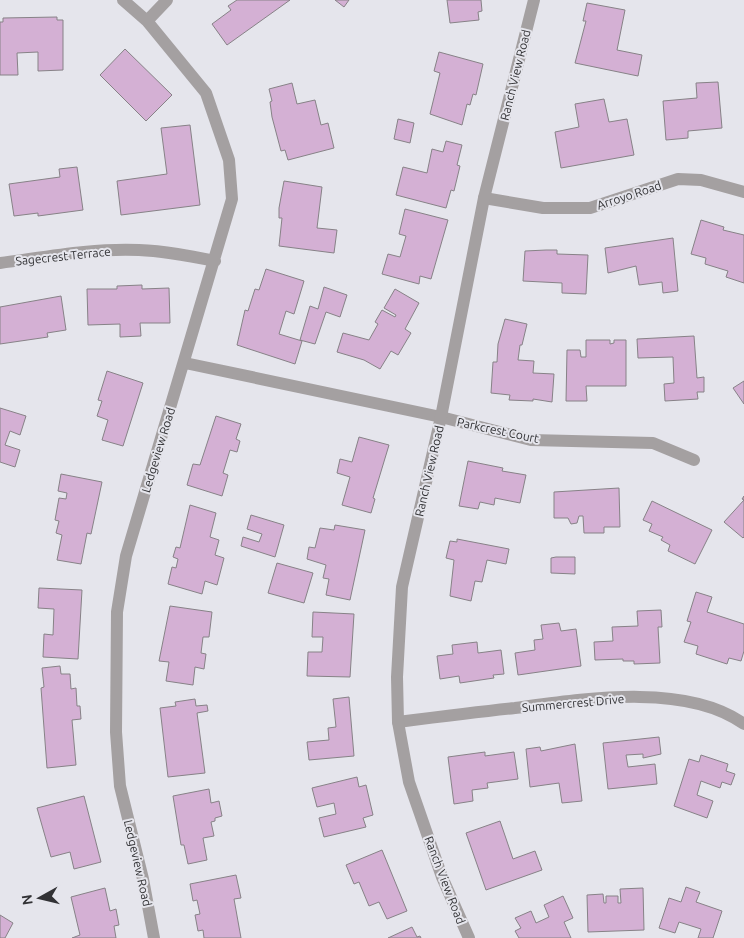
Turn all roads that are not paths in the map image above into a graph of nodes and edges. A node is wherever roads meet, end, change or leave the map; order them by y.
1 (123, 0) edge
2 (167, 0) edge
3 (534, 0) edge
4 (146, 21) junction
5 (744, 192) edge
6 (484, 198) junction
7 (215, 261) junction
8 (0, 263) edge
9 (185, 363) junction
10 (441, 417) junction
11 (694, 460) dead end
12 (398, 722) junction
13 (744, 724) edge
14 (154, 938) edge
15 (469, 938) edge

1 - 4 street, Ledgeview Road
2 - 4 street
3 - 6 street, Ranch View Road
4 - 7 street, Ledgeview Road
5 - 6 street, Arroyo Road
6 - 10 street, Ranch View Road
7 - 8 street, Sagecrest Terrace
7 - 9 street, Ledgeview Road
9 - 10 street, Parkcrest Court
9 - 14 street, Ledgeview Road
10 - 11 street, Parkcrest Court
10 - 12 street, Ranch View Road
12 - 13 street, Summercrest Drive
12 - 15 street, Ranch View Road

